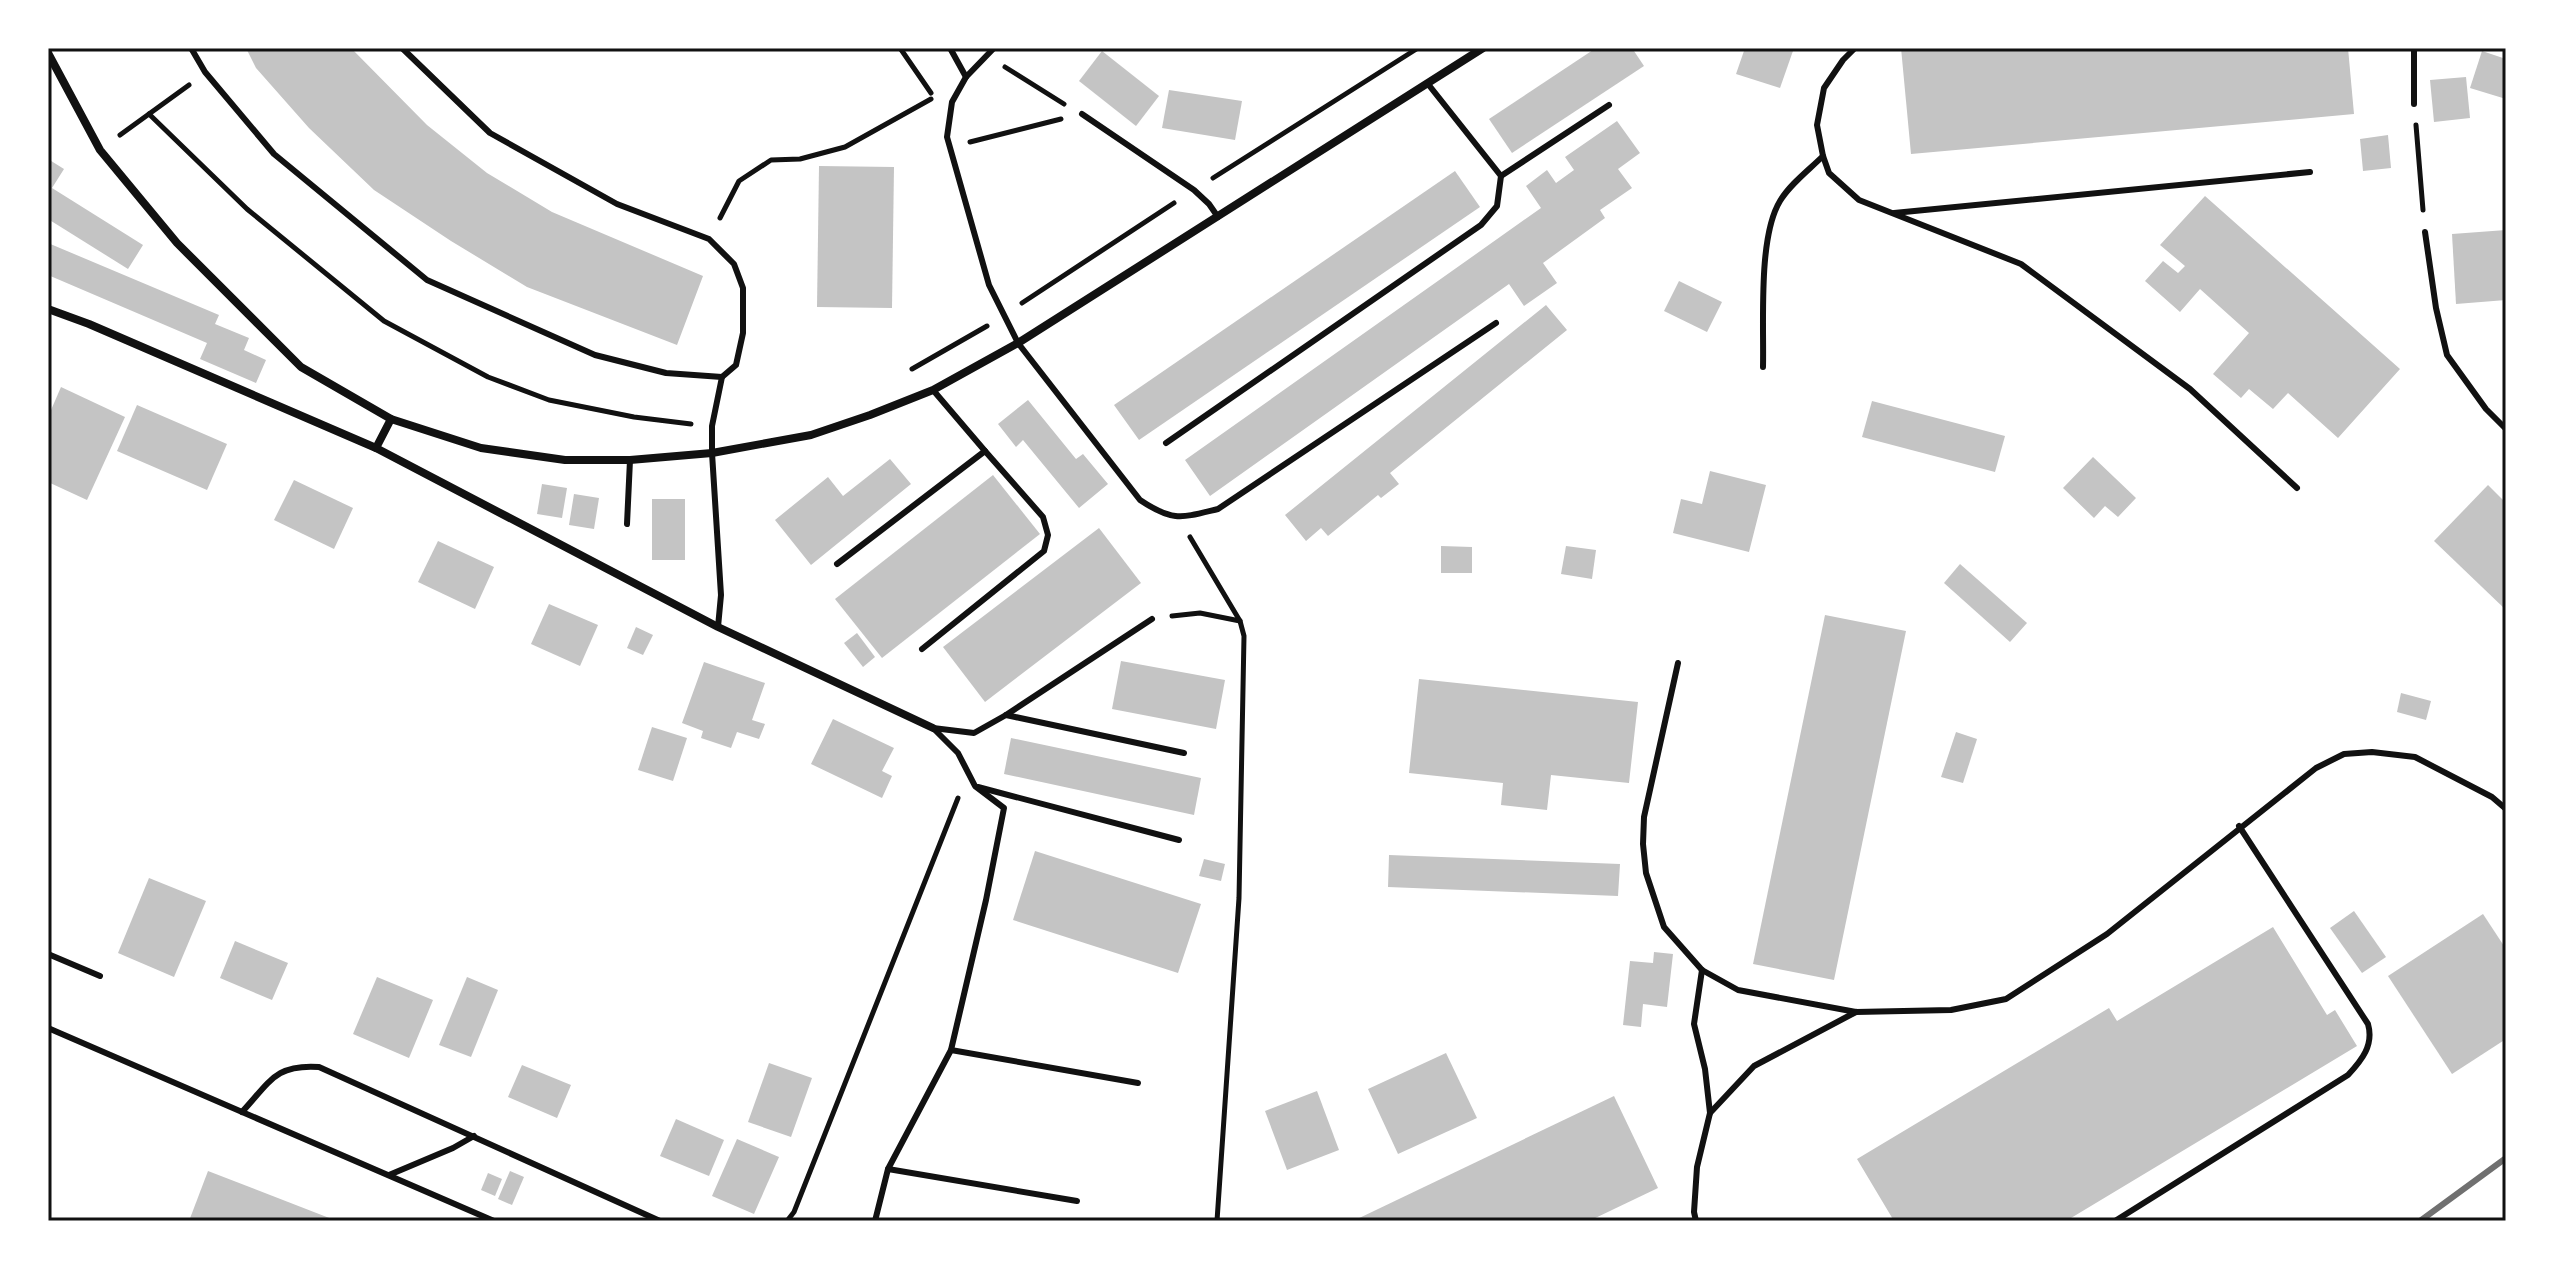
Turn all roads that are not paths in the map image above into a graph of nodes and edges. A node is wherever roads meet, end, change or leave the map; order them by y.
1 (191, 48) edge
2 (402, 48) edge
3 (950, 48) edge
4 (994, 48) edge
5 (1483, 48) edge
6 (1855, 48) edge
7 (2414, 48) edge
8 (49, 59) edge
9 (966, 77) junction
10 (1428, 84) junction
11 (2414, 104) road end
12 (1609, 105) dead end
13 (1082, 114) road end
14 (1823, 156) junction
15 (2310, 172) dead end
16 (1501, 176) junction
17 (1891, 213) junction
18 (1218, 217) junction
19 (2425, 232) road end
20 (48, 309) edge
21 (1496, 323) dead end
22 (1018, 343) junction
23 (1763, 367) dead end
24 (722, 377) junction
25 (933, 390) junction
26 (391, 419) junction
27 (2506, 429) edge
28 (1166, 443) dead end
29 (376, 448) junction
30 (985, 451) junction
31 (712, 453) junction
32 (630, 460) junction
33 (2297, 488) dead end
34 (627, 524) dead end
35 (837, 564) dead end
36 (1152, 619) road end
37 (718, 627) junction
38 (922, 649) dead end
39 (1678, 663) dead end
40 (1006, 715) junction
41 (933, 728) junction
42 (1184, 753) dead end
43 (975, 786) junction
44 (2506, 809) edge
45 (2239, 826) junction
46 (1179, 840) dead end
47 (48, 954) edge
48 (1702, 970) junction
49 (100, 976) dead end
50 (1856, 1012) junction
51 (48, 1028) edge
52 (951, 1050) junction
53 (1138, 1083) dead end
54 (242, 1112) junction
55 (1710, 1113) junction
56 (474, 1136) junction
57 (888, 1169) junction
58 (389, 1175) junction
59 (1077, 1201) dead end
60 (494, 1221) edge
61 (660, 1221) edge
62 (875, 1221) edge
63 (1696, 1221) edge
64 (2115, 1221) edge

1 - 24 lane
2 - 24 lane
3 - 9 lane
4 - 9 lane
5 - 10 street
6 - 14 lane
7 - 11 lane
8 - 26 street
9 - 22 lane
10 - 16 lane
10 - 18 street
12 - 16 lane
13 - 18 lane
14 - 17 lane
14 - 23 lane
15 - 17 lane
16 - 28 lane
17 - 33 lane
18 - 22 street
19 - 27 lane
20 - 29 street
21 - 22 lane
22 - 25 street
24 - 31 lane
25 - 30 lane
25 - 31 street
26 - 29 street
26 - 32 street
29 - 37 street
30 - 35 lane
30 - 38 lane
31 - 32 street
31 - 37 lane
32 - 34 lane
36 - 40 lane
37 - 41 street
39 - 48 lane
40 - 41 lane
40 - 42 lane
41 - 43 lane
43 - 46 lane
43 - 52 lane
44 - 45 lane
45 - 50 lane
45 - 64 lane
47 - 49 lane
48 - 50 lane
48 - 55 lane
50 - 55 lane
51 - 54 lane
52 - 53 lane
52 - 57 lane
54 - 56 lane
54 - 58 lane
55 - 63 lane
56 - 58 lane
56 - 61 lane
57 - 59 lane
57 - 62 lane
58 - 60 lane

